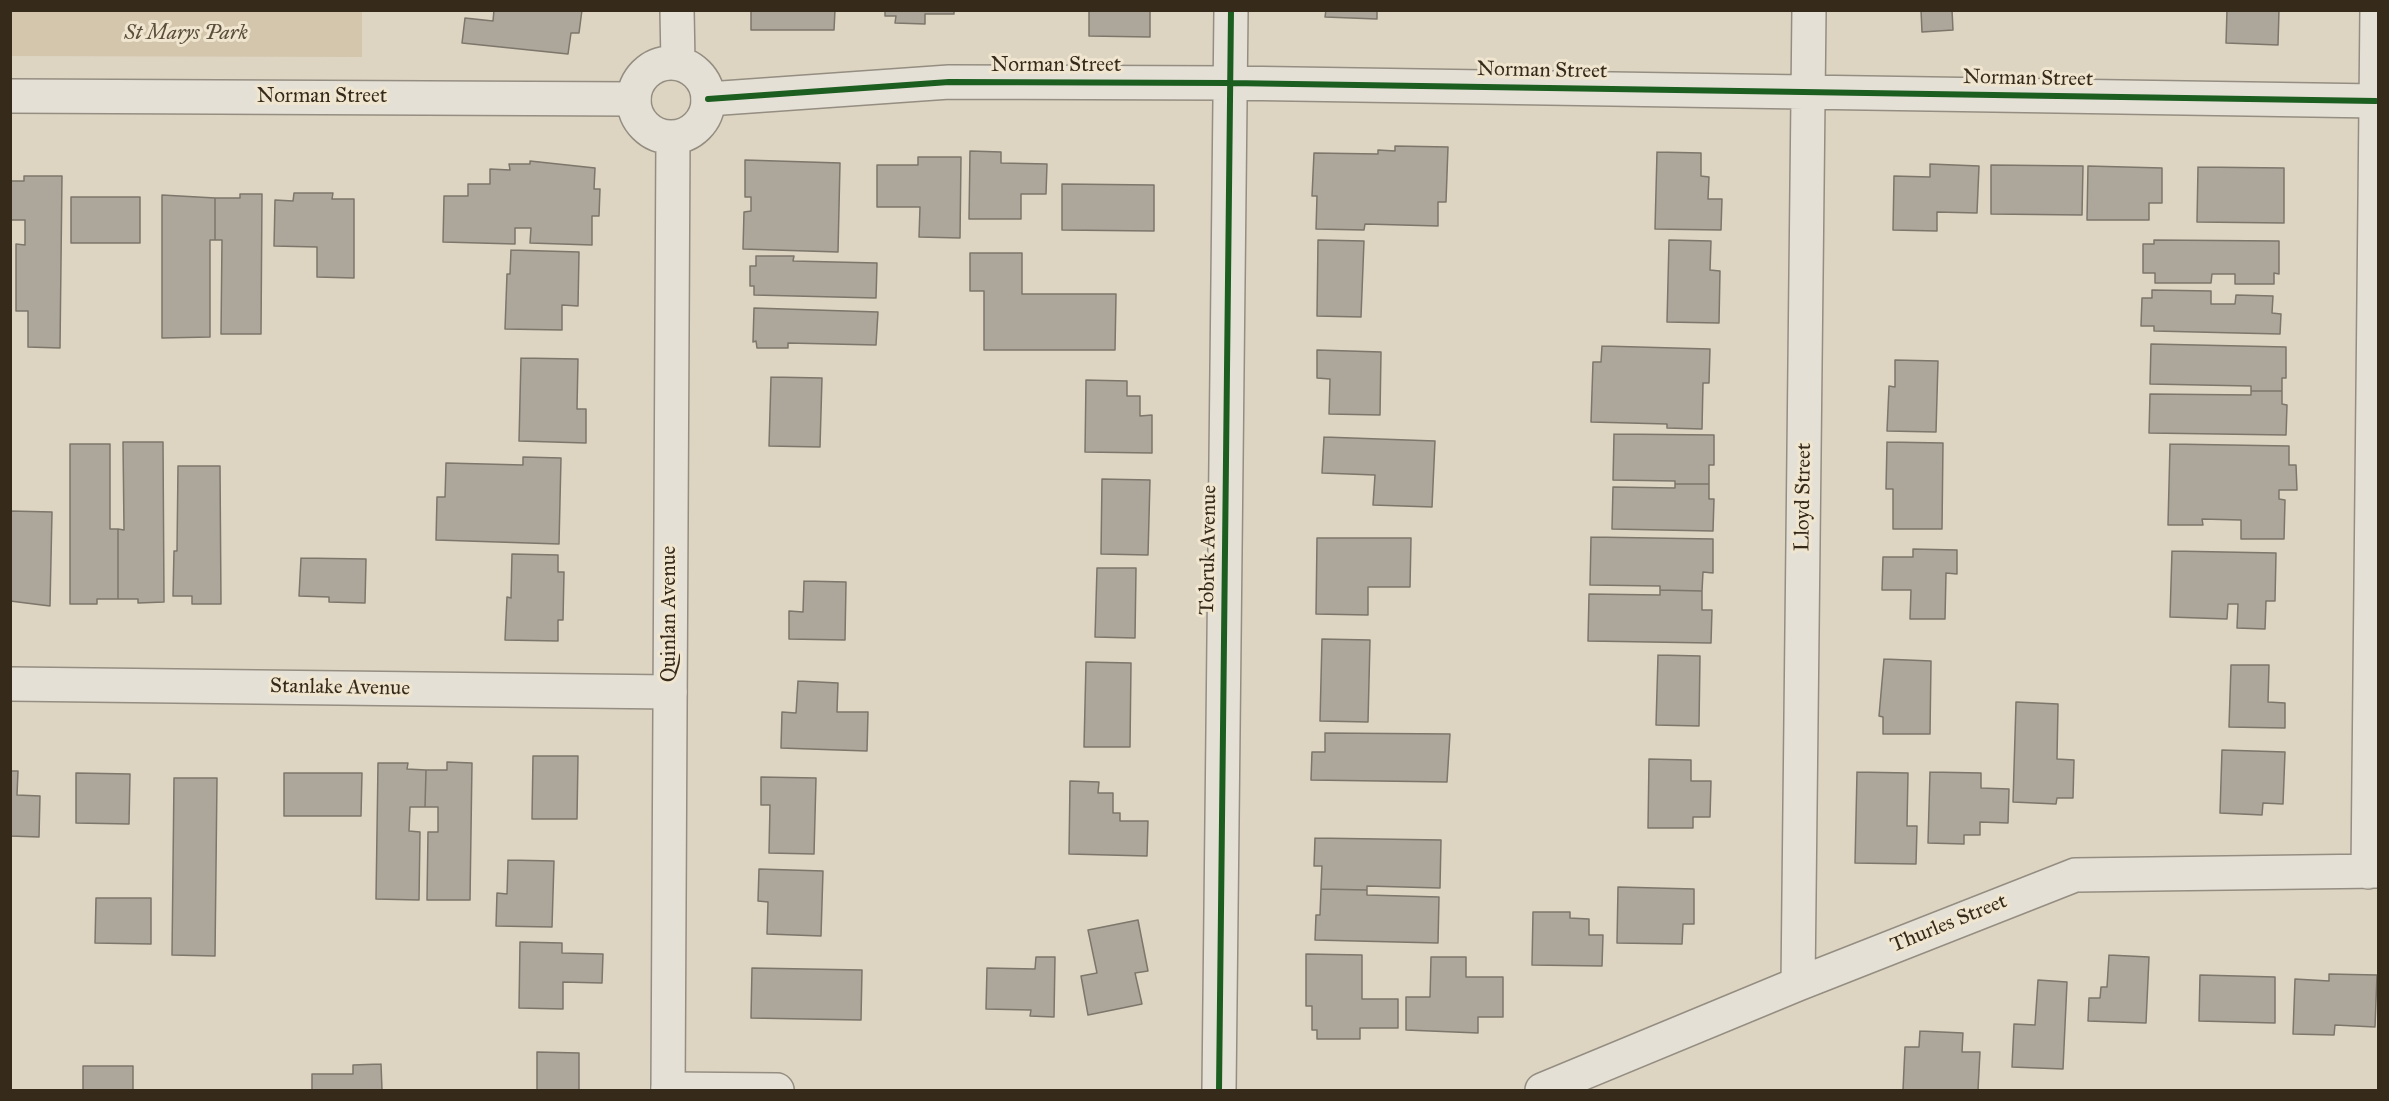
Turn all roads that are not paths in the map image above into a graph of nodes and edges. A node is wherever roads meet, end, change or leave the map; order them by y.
1 (677, 10) edge
2 (1231, 10) edge
3 (1809, 10) edge
4 (2377, 10) edge
5 (678, 63) junction
6 (1230, 83) junction
7 (1809, 92) junction
8 (10, 96) edge
9 (634, 99) junction
10 (708, 99) junction
11 (2376, 101) junction
12 (673, 137) junction
13 (10, 684) edge
14 (670, 692) junction
15 (2373, 871) edge
16 (1798, 984) junction
17 (668, 1090) edge
18 (777, 1090) edge
19 (1220, 1090) edge
20 (1542, 1090) edge

1 - 5 street
2 - 6 street, Tobruk Avenue
3 - 7 street, Lloyd Street
4 - 11 street
5 - 9 street
5 - 10 street
6 - 7 street, Norman Street
6 - 10 street, Norman Street
6 - 19 street, Tobruk Avenue
7 - 11 street, Norman Street
7 - 16 street, Lloyd Street
8 - 9 street, Norman Street
9 - 12 street
10 - 12 street
11 - 15 street
12 - 14 street, Quinlan Avenue
13 - 14 street, Stanlake Avenue
14 - 17 street, Quinlan Avenue
15 - 16 street, Thurles Street
16 - 20 street, Thurles Street
17 - 18 street

